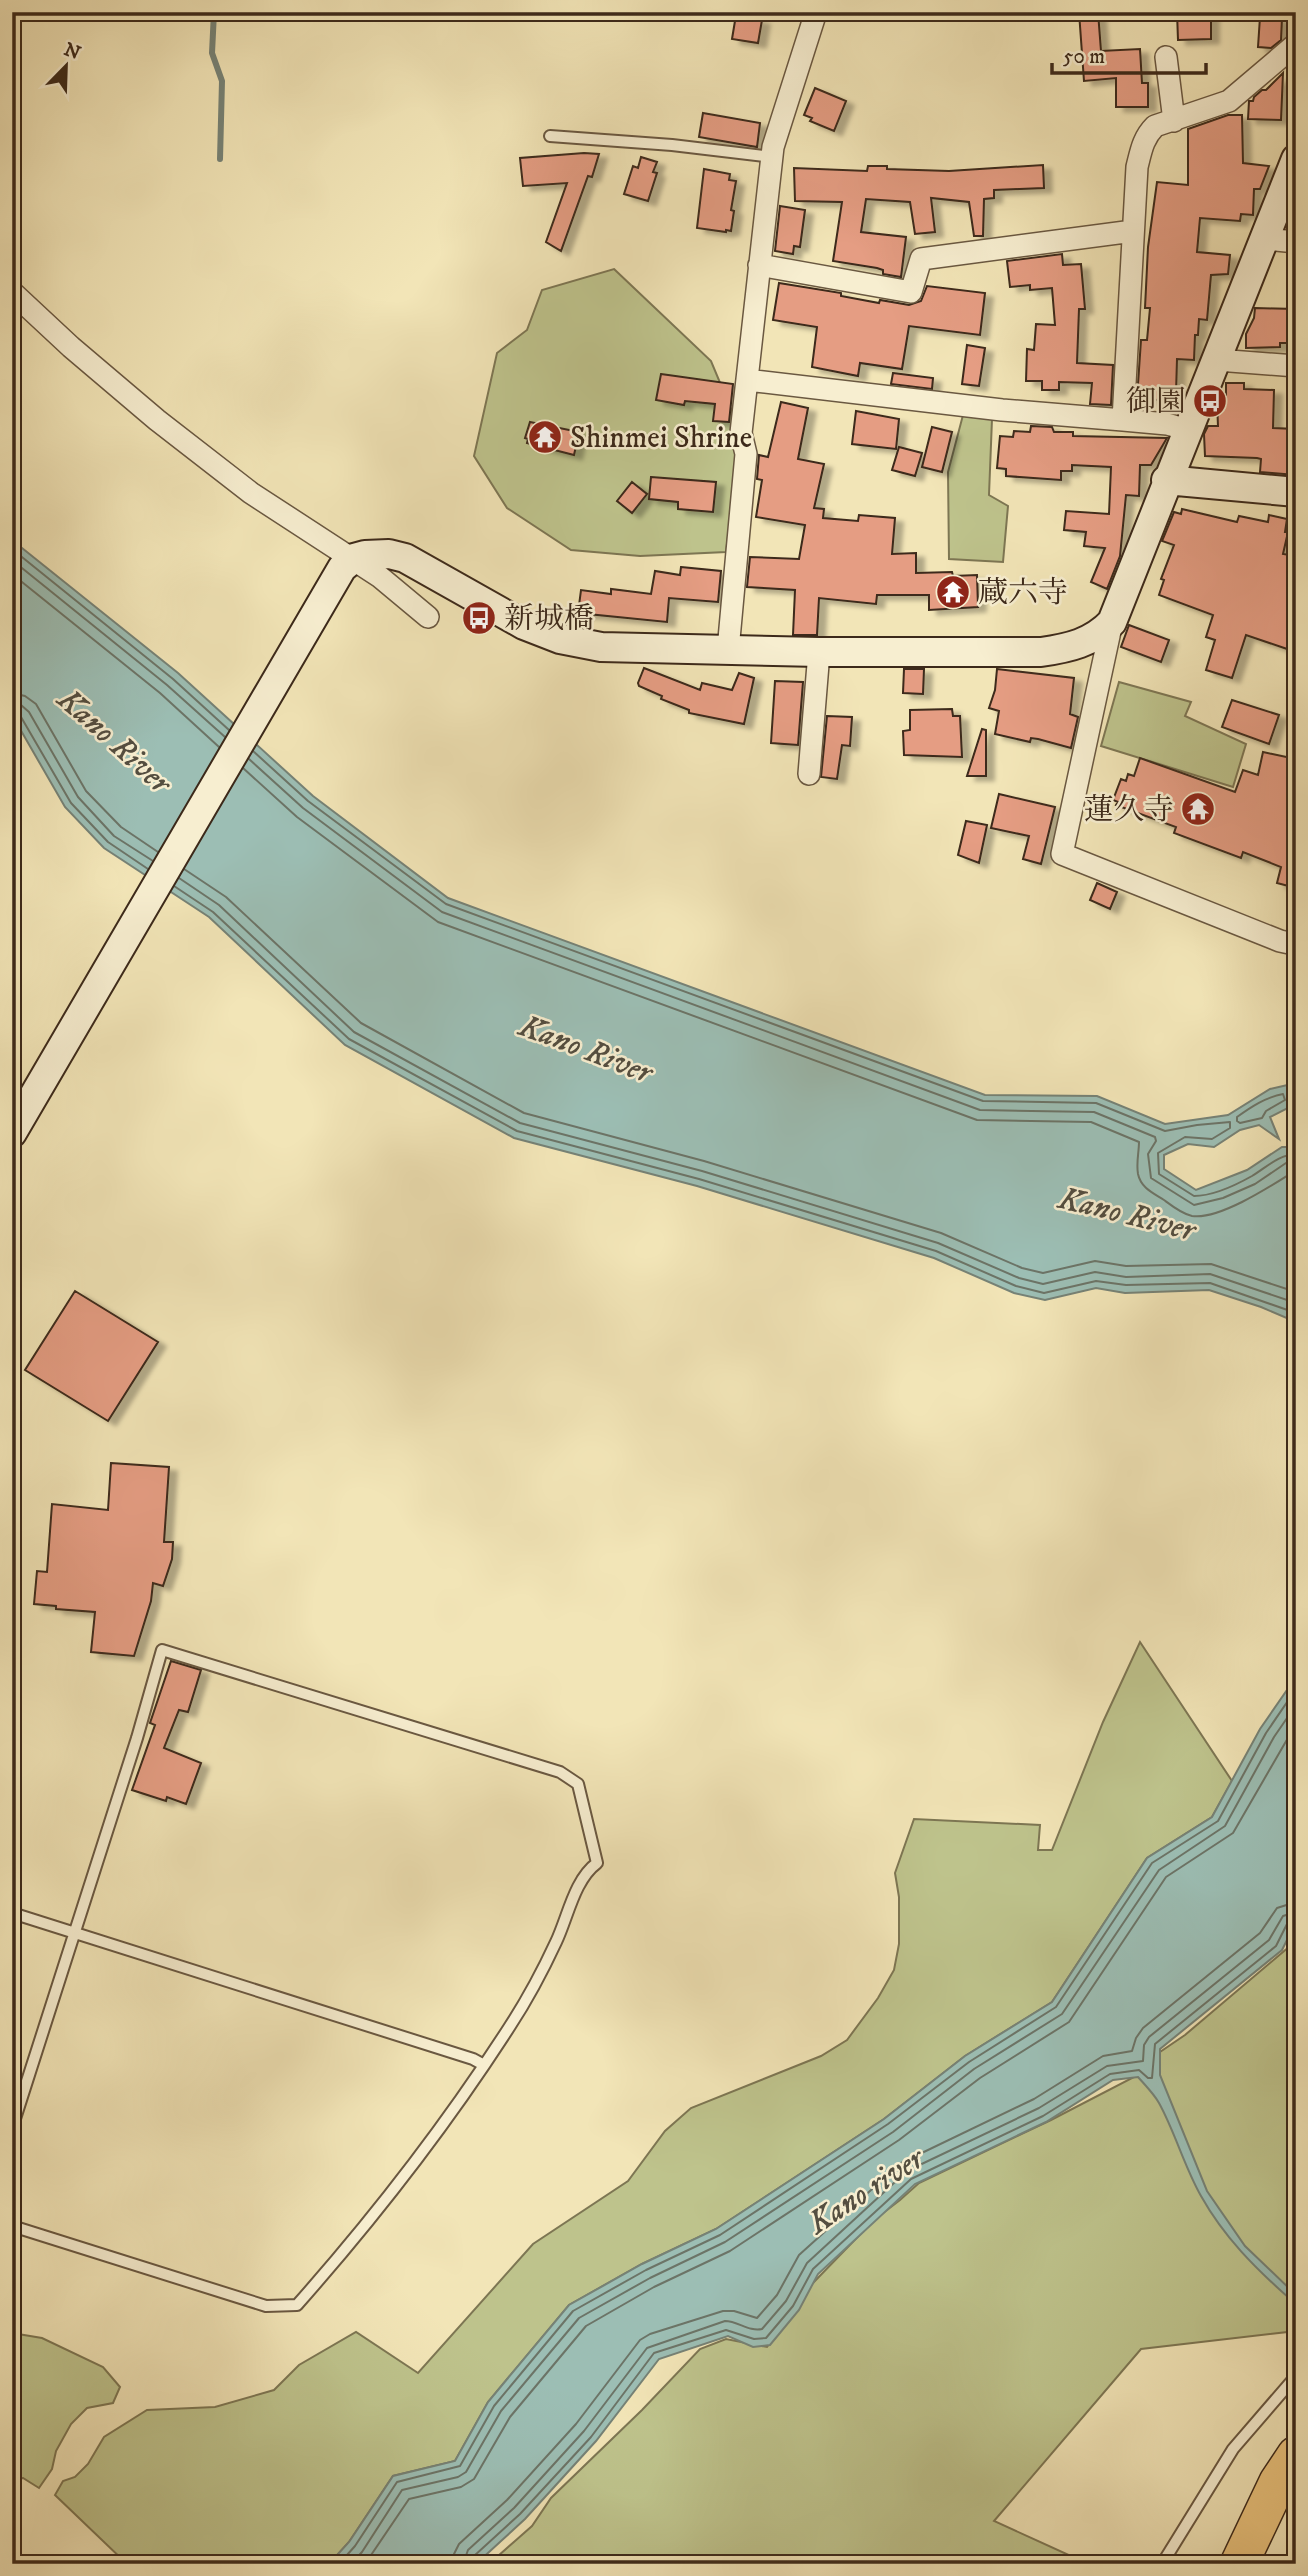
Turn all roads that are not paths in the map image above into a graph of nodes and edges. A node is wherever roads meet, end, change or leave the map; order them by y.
1 (816, 12) edge
2 (1296, 44) edge
3 (1166, 57) dead end
4 (1174, 121) junction
5 (550, 136) dead end
6 (772, 157) junction
7 (1296, 159) edge
8 (1133, 231) junction
9 (1264, 239) junction
10 (1296, 242) edge
11 (760, 265) junction
12 (12, 292) edge
13 (1217, 360) junction
14 (1296, 366) edge
15 (747, 380) junction
16 (1123, 420) junction
17 (1188, 430) junction
18 (1167, 480) junction
19 (1296, 492) edge
20 (348, 563) junction
21 (428, 617) dead end
22 (1112, 622) junction
23 (728, 650) junction
24 (819, 652) junction
25 (809, 774) dead end
26 (1296, 942) edge
27 (12, 1133) edge
28 (12, 1913) edge
29 (74, 1932) junction
30 (484, 2065) junction
31 (12, 2129) edge
32 (12, 2225) edge
33 (1296, 2376) edge
34 (1296, 2455) edge
35 (1296, 2484) edge
36 (1162, 2564) edge
37 (1238, 2564) edge
38 (1256, 2564) edge

1 - 6 street
2 - 4 street
3 - 4 street
4 - 8 street
5 - 6 lane
6 - 11 street
7 - 9 main road
8 - 11 street
8 - 16 street
9 - 10 street
9 - 13 main road
11 - 15 street
12 - 20 street
13 - 14 street
13 - 17 main road
15 - 16 street
15 - 23 street
16 - 17 street
17 - 18 main road
18 - 19 main road
18 - 22 main road
20 - 21 street
20 - 23 main road
20 - 27 main road
22 - 24 main road
22 - 26 street
23 - 24 main road
24 - 25 street
28 - 29 lane
29 - 30 lane
29 - 30 lane
29 - 31 lane
30 - 32 lane
33 - 36 lane
34 - 37 highway
35 - 38 highway

